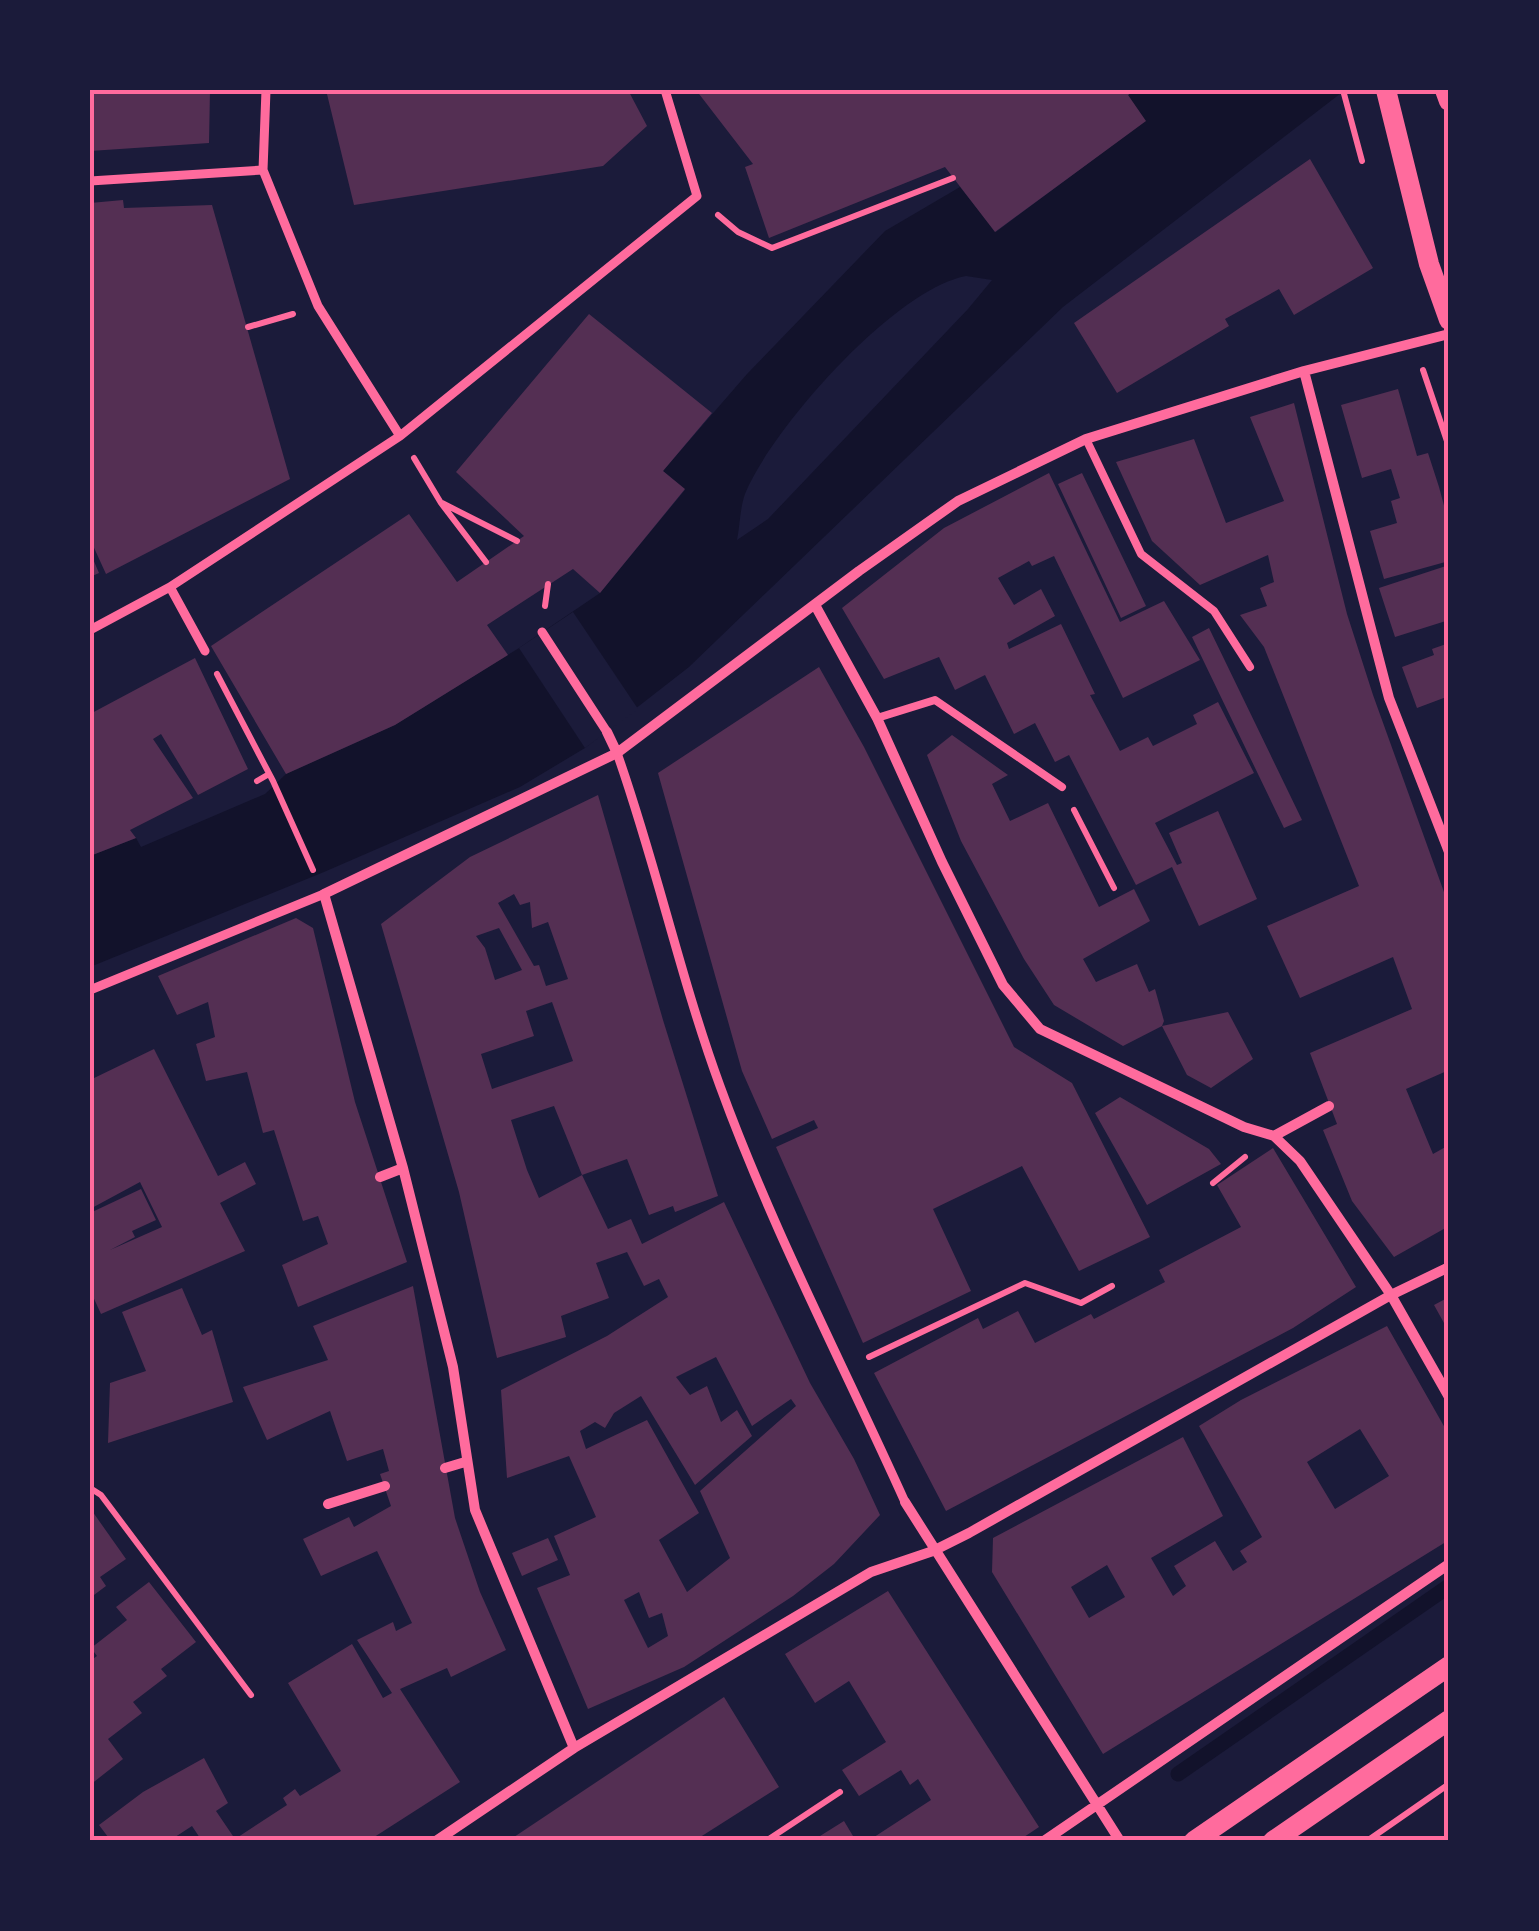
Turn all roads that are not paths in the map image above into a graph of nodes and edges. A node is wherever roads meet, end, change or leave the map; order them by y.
1 (266, 90) edge
2 (664, 90) edge
3 (1386, 90) edge
4 (1446, 90) edge
5 (1449, 101) edge
6 (264, 170) junction
7 (90, 181) edge
8 (1449, 320) edge
9 (1449, 334) edge
10 (1304, 371) junction
11 (400, 436) junction
12 (1086, 440) junction
13 (170, 587) junction
14 (815, 606) junction
15 (90, 630) edge
16 (542, 632) dead end
17 (205, 651) road end
18 (1250, 667) dead end
19 (877, 718) junction
20 (606, 732) joint
21 (617, 753) junction
22 (1062, 786) road end
23 (1449, 852) edge
24 (324, 894) junction
25 (90, 990) edge
26 (1329, 1106) dead end
27 (1274, 1136) junction
28 (403, 1168) junction
29 (380, 1177) dead end
30 (1449, 1267) edge
31 (1391, 1295) junction
32 (1449, 1397) edge
33 (465, 1462) junction
34 (445, 1468) dead end
35 (385, 1486) dead end
36 (905, 1502) joint
37 (328, 1504) dead end
38 (933, 1551) junction
39 (1449, 1564) edge
40 (1449, 1666) edge
41 (1449, 1720) edge
42 (574, 1748) junction
43 (1096, 1806) junction
44 (436, 1841) edge
45 (1044, 1841) edge
46 (1120, 1841) edge
47 (1194, 1841) edge
48 (1273, 1841) edge

1 - 6 street
2 - 11 street
3 - 8 main road
4 - 5 main road
6 - 7 street
6 - 11 street
9 - 10 street
10 - 12 street
10 - 23 street
11 - 13 street
12 - 14 street
12 - 18 lane
13 - 15 street
13 - 17 street
14 - 19 street
14 - 21 street
16 - 20 street
19 - 22 lane
19 - 27 street
20 - 21 street
21 - 24 street
21 - 36 street
24 - 25 street
24 - 28 street
26 - 27 street
27 - 31 street
28 - 29 street
28 - 33 street
30 - 31 street
31 - 32 street
31 - 38 street
33 - 34 street
33 - 42 street
35 - 37 street
36 - 38 street
38 - 42 street
38 - 43 street
39 - 43 street
40 - 47 main road
41 - 48 main road
42 - 44 street
43 - 45 street
43 - 46 street

